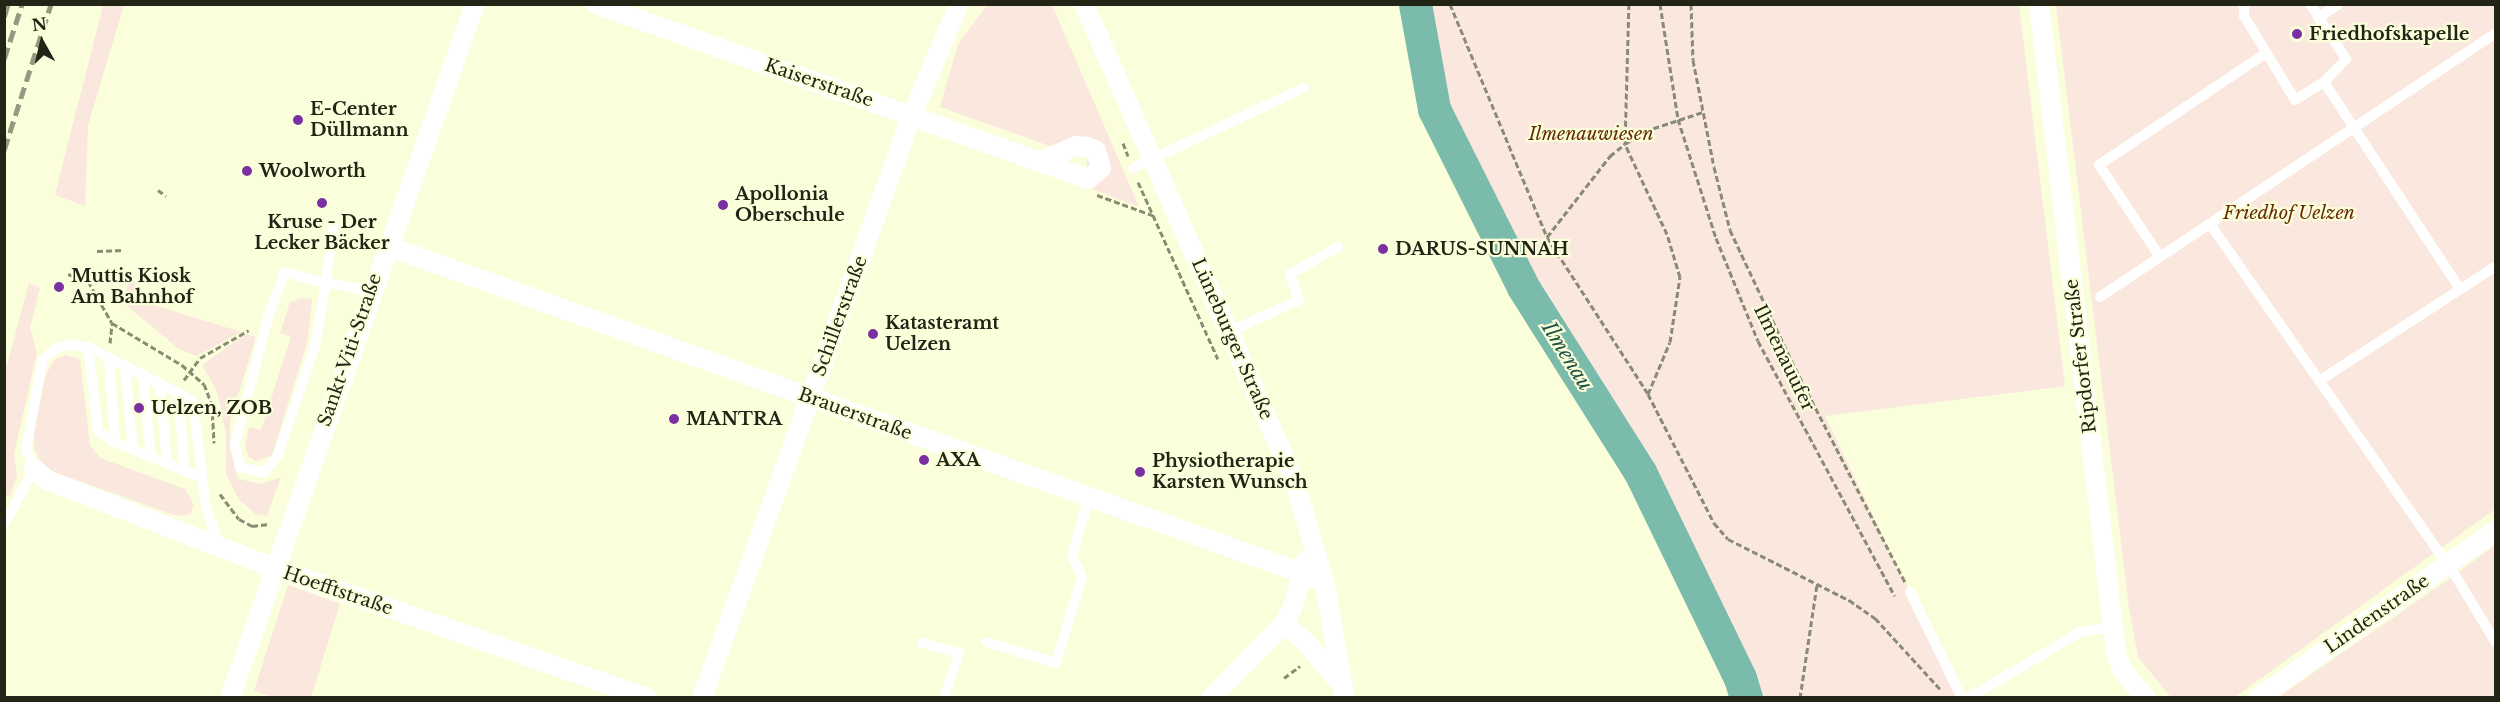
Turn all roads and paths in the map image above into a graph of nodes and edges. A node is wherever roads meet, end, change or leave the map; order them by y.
1 (475, 4) edge
2 (596, 4) edge
3 (959, 4) edge
4 (1084, 4) edge
5 (1450, 4) edge
6 (1629, 4) edge
7 (1660, 4) edge
8 (1691, 4) edge
9 (2039, 4) edge
10 (2244, 4) edge
11 (2310, 4) edge
12 (2339, 4) edge
13 (2318, 18) junction
14 (2496, 33) edge
15 (2266, 53) junction
16 (2325, 82) junction
17 (1304, 88) dead end
18 (1703, 112) junction
19 (912, 115) junction
20 (1678, 119) junction
21 (2355, 128) junction
22 (1120, 136) dead end
23 (1625, 144) junction
24 (1152, 160) junction
25 (1042, 162) junction
26 (1133, 168) junction
27 (1088, 179) junction
28 (158, 190) dead end
29 (166, 196) dead end
30 (1152, 215) junction
31 (334, 224) dead end
32 (2210, 224) junction
33 (1547, 237) junction
34 (387, 246) junction
35 (1338, 248) dead end
36 (97, 250) dead end
37 (124, 250) dead end
38 (2160, 257) junction
39 (2496, 266) edge
40 (2460, 289) junction
41 (369, 293) junction
42 (2100, 297) dead end
43 (268, 317) junction
44 (112, 323) dead end
45 (1229, 332) junction
46 (88, 347) junction
47 (109, 357) junction
48 (126, 365) junction
49 (1221, 366) dead end
50 (143, 374) junction
51 (2319, 381) junction
52 (160, 382) junction
53 (178, 392) junction
54 (1648, 394) junction
55 (810, 398) junction
56 (115, 442) junction
57 (134, 450) junction
58 (151, 458) junction
59 (167, 464) junction
60 (34, 469) junction
61 (185, 472) junction
62 (202, 478) junction
63 (1089, 497) junction
64 (1308, 517) junction
65 (4, 525) edge
66 (2496, 530) edge
67 (218, 544) junction
68 (2447, 564) junction
69 (274, 568) junction
70 (1304, 573) junction
71 (1324, 581) junction
72 (1817, 584) junction
73 (1910, 592) joint
74 (1899, 604) dead end
75 (1284, 624) junction
76 (2113, 627) junction
77 (986, 642) dead end
78 (922, 643) dead end
79 (2496, 643) edge
80 (1297, 662) dead end
81 (1940, 677) dead end
82 (1284, 678) dead end
83 (1343, 692) edge
84 (230, 698) edge
85 (648, 698) edge
86 (702, 698) edge
87 (944, 698) edge
88 (1211, 698) edge
89 (1800, 698) edge
90 (1962, 698) edge
91 (1969, 698) edge
92 (2146, 698) edge
93 (2258, 698) edge

1 - 34 street, Sankt-Viti-Straße
2 - 19 street, Kaiserstraße
3 - 19 street, Schillerstraße
4 - 24 street, Lüneburger Straße
5 - 33 path
6 - 23 path
7 - 20 path, Ilmenauufer
8 - 18 path
9 - 76 street, Ripdorfer Straße
10 - 15 lane
11 - 13 lane
12 - 13 lane
13 - 16 lane
14 - 21 lane
15 - 16 lane
15 - 38 lane
16 - 21 lane
17 - 24 lane
18 - 20 path
18 - 73 path
19 - 25 street, Kaiserstraße
19 - 55 street, Schillerstraße
20 - 23 path
20 - 74 path, Ilmenauufer
21 - 32 lane
21 - 40 lane
22 - 26 path
23 - 33 path
23 - 54 path
24 - 26 lane
24 - 45 street, Lüneburger Straße
25 - 27 street, Kaiserstraße
25 - 27 street
26 - 30 path
27 - 30 path
28 - 29 path
30 - 49 path
31 - 43 lane
32 - 38 lane
32 - 51 lane
33 - 54 path
34 - 41 street, Sankt-Viti-Straße
34 - 55 street, Brauerstraße
35 - 45 lane
36 - 37 path
38 - 42 lane
39 - 40 lane
40 - 51 lane
41 - 43 lane
41 - 69 street, Sankt-Viti-Straße
43 - 53 path
44 - 47 path
45 - 64 street, Lüneburger Straße
46 - 47 lane
46 - 56 lane
46 - 60 lane
47 - 48 lane
47 - 56 lane
48 - 50 lane
48 - 57 lane
50 - 52 lane
50 - 58 lane
51 - 68 lane
52 - 53 lane
52 - 59 lane
53 - 61 lane
53 - 62 lane
54 - 72 path
55 - 63 street, Brauerstraße
55 - 86 street, Schillerstraße
56 - 57 lane
57 - 58 lane
58 - 59 lane
59 - 61 lane
60 - 65 lane
60 - 67 street, Hoefftstraße
61 - 62 lane
62 - 67 lane
63 - 70 street, Brauerstraße
63 - 77 lane
64 - 70 street
64 - 71 street, Lüneburger Straße
66 - 68 street, Lindenstraße
67 - 69 street, Hoefftstraße
68 - 79 lane
68 - 93 street, Lindenstraße
69 - 84 street, Sankt-Viti-Straße
69 - 85 street, Hoefftstraße
70 - 71 street, Brauerstraße
70 - 75 street
71 - 83 street, Lüneburger Straße
72 - 81 path
72 - 89 path
73 - 90 lane
75 - 83 street, Lüneburger Straße
75 - 88 street
76 - 91 lane
76 - 92 street, Ripdorfer Straße
78 - 87 lane
80 - 82 path

